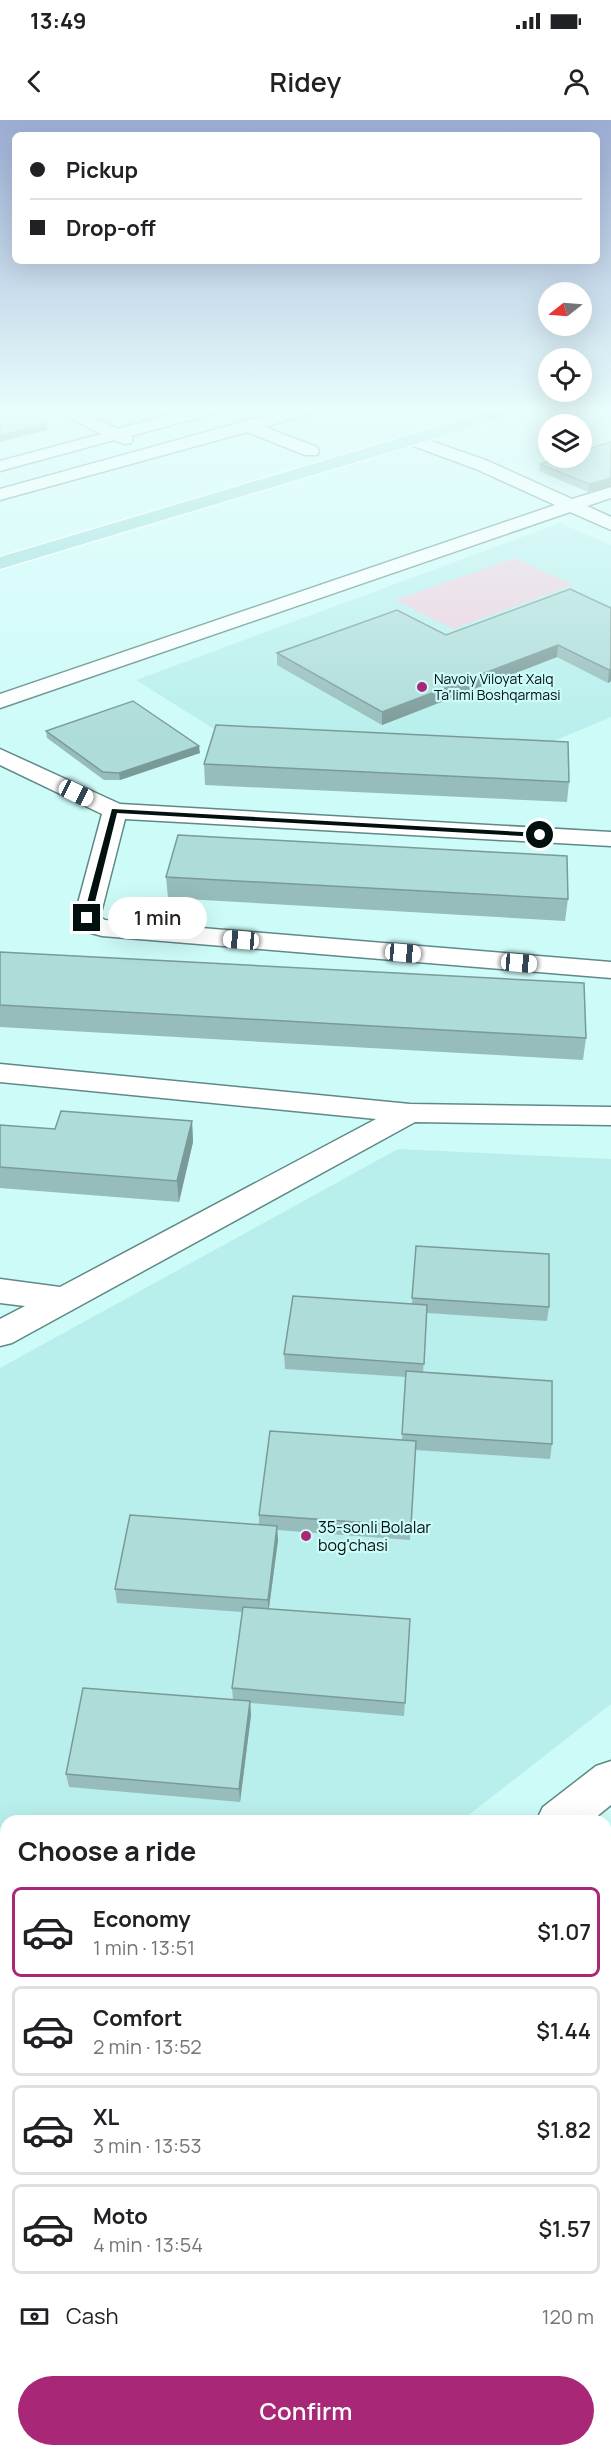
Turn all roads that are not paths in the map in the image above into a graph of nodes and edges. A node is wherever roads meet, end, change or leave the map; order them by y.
1 (158, 516) edge
2 (538, 516) edge
3 (594, 516) edge
4 (611, 524) edge
5 (0, 563) edge
6 (0, 701) edge
7 (0, 756) edge
8 (114, 811) junction
9 (611, 839) edge
10 (611, 970) edge
11 (0, 1073) edge
12 (410, 1113) junction
13 (611, 1116) edge
14 (0, 1292) edge
15 (64, 1299) junction
16 (0, 1334) edge
17 (611, 1780) edge
18 (566, 1815) edge

1 - 5 main road
2 - 6 street
3 - 4 street
7 - 8 street
8 - 9 street
8 - 10 street
11 - 12 street
12 - 13 street
12 - 15 street
14 - 15 street
15 - 16 street
17 - 18 street

